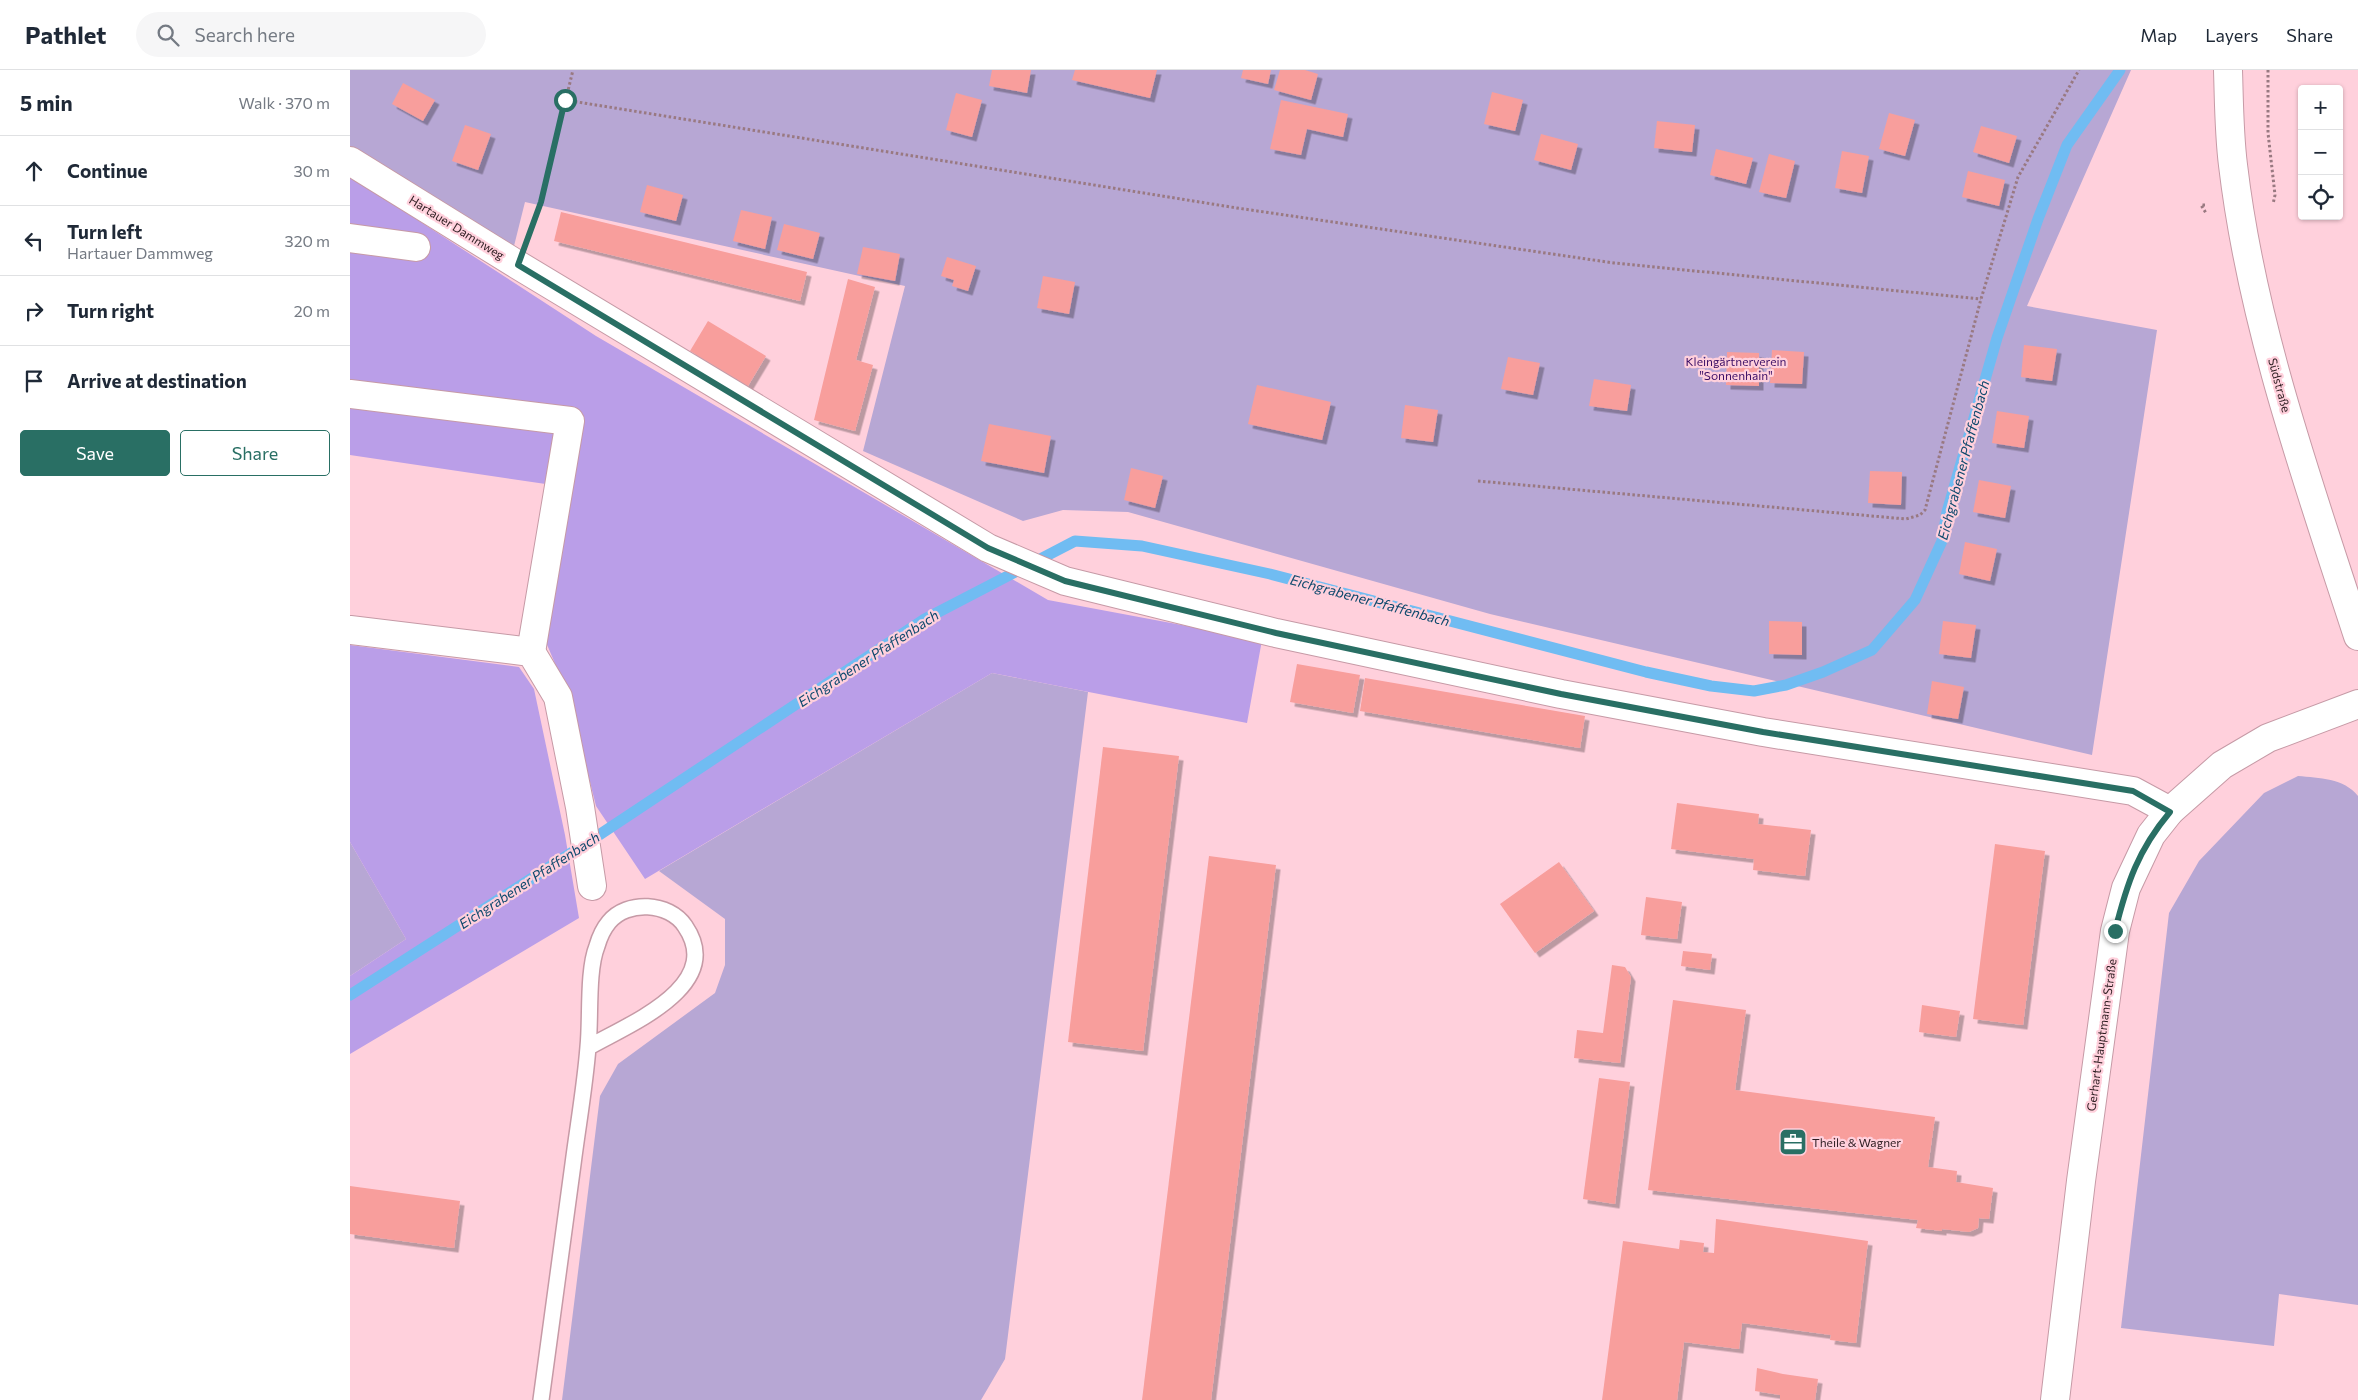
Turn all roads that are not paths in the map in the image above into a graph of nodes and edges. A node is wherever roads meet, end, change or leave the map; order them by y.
1 (2228, 70) edge
2 (350, 161) edge
3 (350, 238) edge
4 (416, 247) dead end
5 (350, 394) edge
6 (350, 630) edge
7 (2358, 636) edge
8 (531, 652) junction
9 (2358, 704) edge
10 (2170, 812) junction
11 (592, 886) dead end
12 (589, 1046) junction
13 (541, 1400) edge
14 (2055, 1400) edge

1 - 7 street, Südstraße
2 - 10 street, Hartauer Dammweg
3 - 4 street
5 - 8 street
6 - 8 street
8 - 11 street
9 - 10 street, Gerhart-Hauptmann-Straße
10 - 14 street, Gerhart-Hauptmann-Straße
12 - 12 lane
12 - 13 lane

